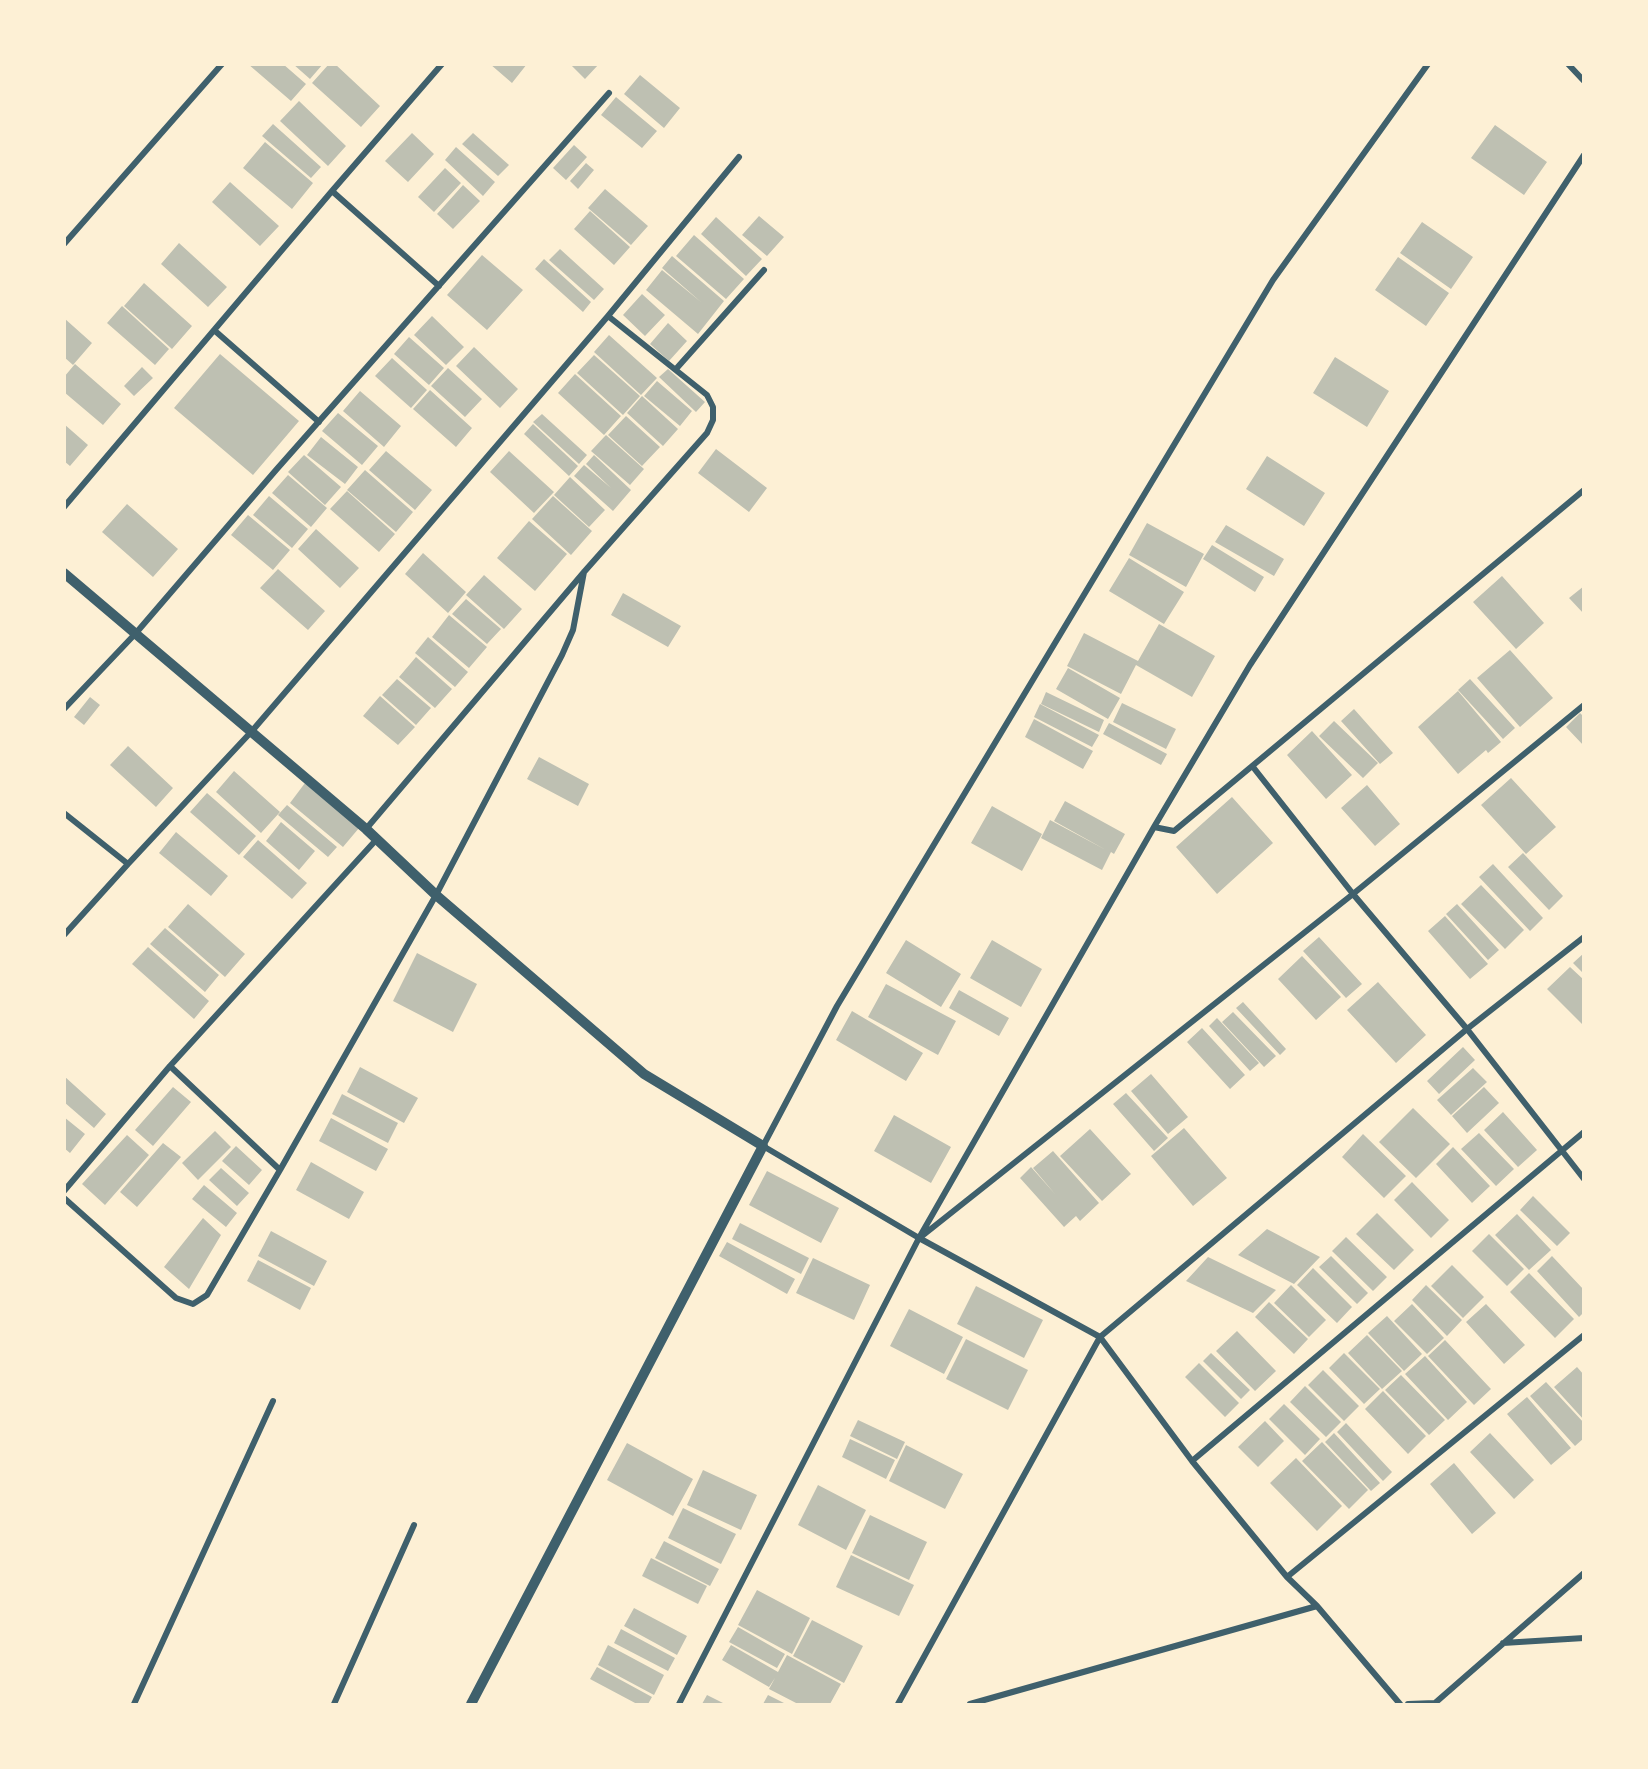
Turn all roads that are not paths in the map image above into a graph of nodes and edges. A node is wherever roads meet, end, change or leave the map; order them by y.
1 (222, 64) edge
2 (442, 64) edge
3 (1428, 64) edge
4 (1580, 64) edge
5 (1571, 67) edge
6 (1584, 81) edge
7 (609, 93) dead end
8 (1584, 154) edge
9 (739, 157) dead end
10 (332, 191) junction
11 (64, 244) edge
12 (764, 270) dead end
13 (439, 286) junction
14 (608, 315) junction
15 (214, 330) junction
16 (676, 369) junction
17 (319, 422) junction
18 (1584, 490) edge
19 (64, 507) edge
20 (584, 572) junction
21 (64, 573) edge
22 (136, 633) junction
23 (1584, 705) edge
24 (64, 709) edge
25 (252, 732) junction
26 (1253, 767) junction
27 (64, 813) edge
28 (1154, 827) junction
29 (366, 829) junction
30 (376, 840) junction
31 (128, 864) junction
32 (1353, 894) junction
33 (436, 895) junction
34 (64, 935) edge
35 (1584, 937) edge
36 (1467, 1029) junction
37 (170, 1066) junction
38 (1584, 1132) edge
39 (763, 1146) junction
40 (1560, 1151) junction
41 (280, 1170) junction
42 (1584, 1179) edge
43 (64, 1191) edge
44 (64, 1198) edge
45 (920, 1238) junction
46 (1584, 1335) edge
47 (1100, 1337) junction
48 (273, 1401) dead end
49 (1192, 1461) junction
50 (414, 1526) dead end
51 (1584, 1573) edge
52 (1287, 1577) junction
53 (1317, 1606) junction
54 (1584, 1638) edge
55 (1503, 1643) junction
56 (134, 1704) edge
57 (334, 1704) edge
58 (471, 1704) edge
59 (679, 1704) edge
60 (898, 1704) edge
61 (970, 1704) edge
62 (1400, 1704) edge
63 (1407, 1704) edge

1 - 11 street
2 - 10 street
3 - 39 street
4 - 5 street
5 - 6 street
7 - 13 street
8 - 28 street
9 - 14 street
10 - 13 street
10 - 15 street
12 - 16 street
13 - 17 street
14 - 16 street
14 - 25 street
15 - 17 street
15 - 19 street
16 - 20 street
17 - 22 street
18 - 26 street
20 - 29 street
20 - 33 street
21 - 22 street
22 - 24 street
22 - 25 street
23 - 32 street
25 - 29 street
25 - 31 street
26 - 28 street
26 - 32 street
27 - 31 street
28 - 45 street
29 - 30 street
30 - 33 street
30 - 37 street
31 - 34 street
32 - 36 street
32 - 45 street
33 - 39 street
33 - 41 street
35 - 36 street
36 - 40 street
36 - 47 street
37 - 41 street
37 - 43 street
38 - 40 street
39 - 45 street
39 - 58 street
40 - 42 street
40 - 49 street
41 - 44 street
45 - 47 street
45 - 59 street
46 - 52 street
47 - 49 street
47 - 60 street
48 - 56 street
49 - 52 street
50 - 57 street
51 - 55 street
52 - 53 street
53 - 61 street
53 - 62 street
54 - 55 street
55 - 63 street

